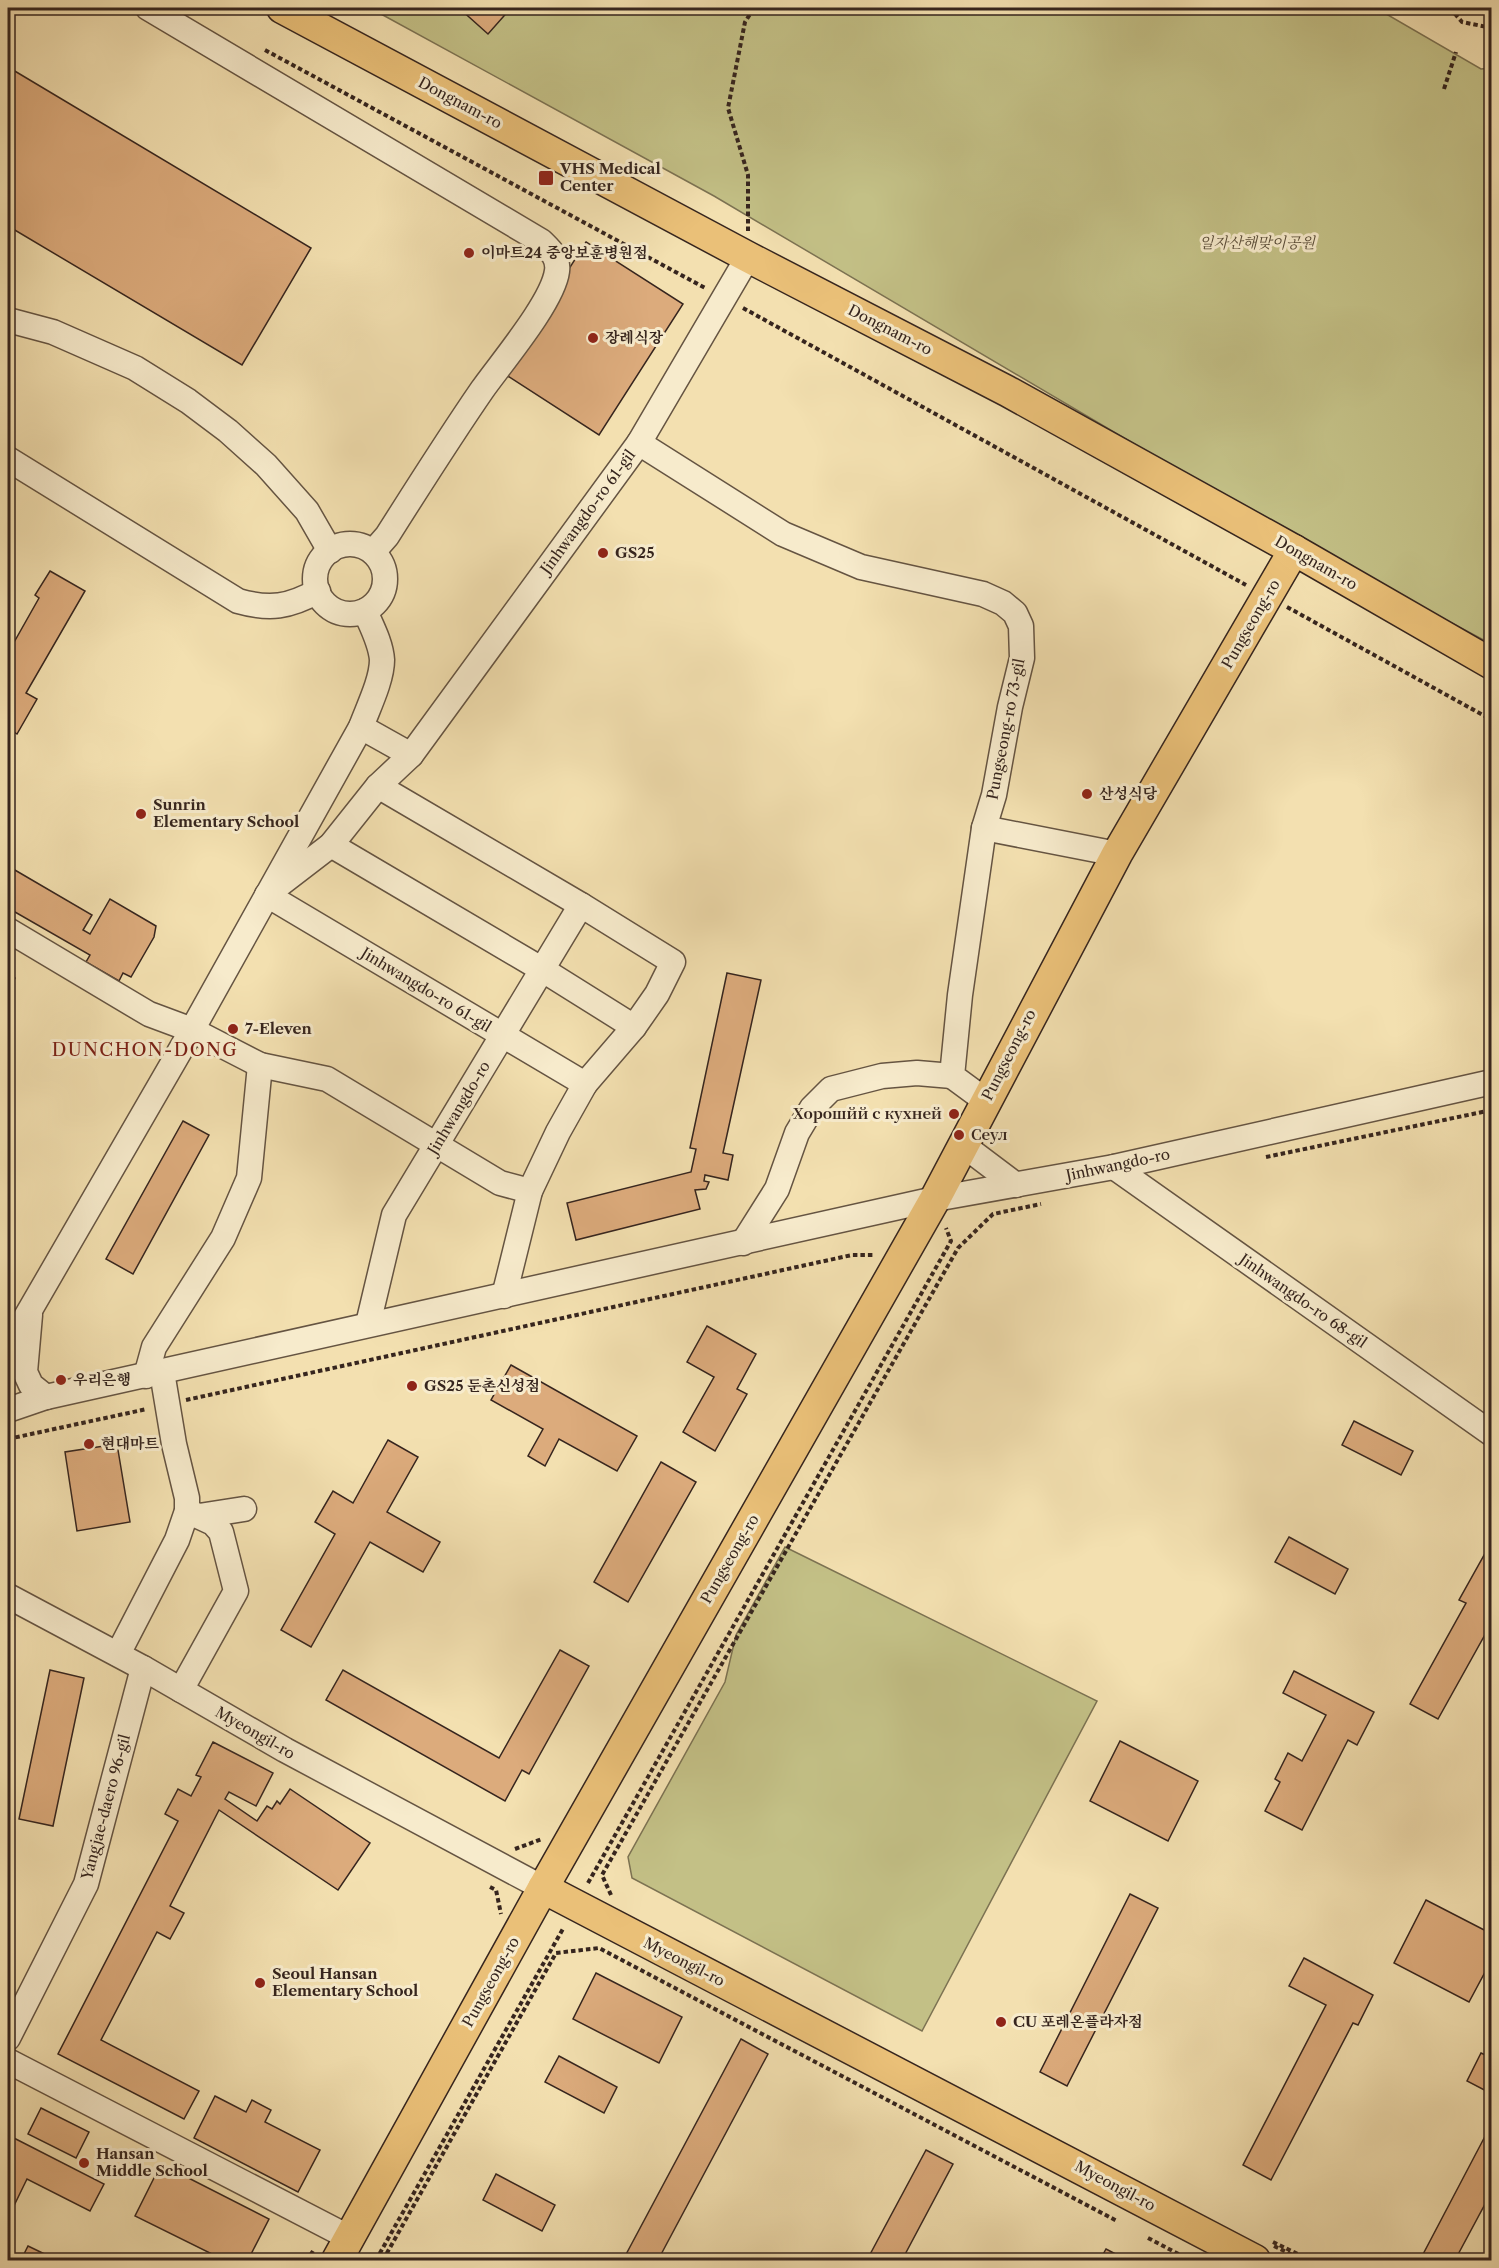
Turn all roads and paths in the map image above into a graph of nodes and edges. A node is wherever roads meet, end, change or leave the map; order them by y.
1 (148, 8) edge
2 (282, 8) edge
3 (754, 8) edge
4 (1450, 8) edge
5 (1491, 28) edge
6 (261, 47) dead end
7 (1456, 52) dead end
8 (1444, 89) dead end
9 (748, 257) junction
10 (724, 298) junction
11 (8, 320) edge
12 (639, 443) junction
13 (8, 459) edge
14 (1294, 550) junction
15 (330, 551) junction
16 (373, 552) junction
17 (318, 591) junction
18 (1267, 596) junction
19 (365, 611) junction
20 (1491, 664) edge
21 (1491, 720) edge
22 (361, 727) junction
23 (411, 755) junction
24 (378, 786) junction
25 (984, 828) junction
26 (331, 845) junction
27 (1117, 854) junction
28 (267, 895) junction
29 (581, 905) junction
30 (8, 930) edge
31 (543, 970) junction
32 (634, 1027) junction
33 (192, 1030) junction
34 (503, 1036) junction
35 (260, 1065) junction
36 (952, 1076) junction
37 (1491, 1082) edge
38 (585, 1084) junction
39 (986, 1101) junction
40 (1491, 1110) edge
41 (437, 1144) junction
42 (963, 1145) junction
43 (1263, 1158) dead end
44 (1114, 1167) junction
45 (1016, 1185) junction
46 (530, 1191) junction
47 (935, 1199) junction
48 (1049, 1203) dead end
49 (743, 1243) junction
50 (882, 1256) dead end
51 (504, 1296) junction
52 (31, 1305) junction
53 (368, 1324) junction
54 (8, 1348) edge
55 (154, 1374) junction
56 (46, 1397) junction
57 (168, 1404) junction
58 (8, 1410) edge
59 (1491, 1434) edge
60 (8, 1439) edge
61 (244, 1509) dead end
62 (193, 1513) junction
63 (8, 1596) edge
64 (118, 1654) junction
65 (143, 1668) junction
66 (181, 1690) junction
67 (545, 1838) dead end
68 (508, 1852) dead end
69 (486, 1884) dead end
70 (543, 1888) junction
71 (584, 1890) dead end
72 (613, 1901) dead end
73 (502, 1917) dead end
74 (565, 1924) dead end
75 (8, 2038) edge
76 (8, 2061) edge
77 (1117, 2222) dead end
78 (1148, 2238) dead end
79 (344, 2249) edge
80 (376, 2260) edge
81 (383, 2260) edge
82 (1190, 2260) edge
83 (1255, 2260) edge

1 - 16 street
2 - 9 main road, Dongnam-ro
3 - 9 path
4 - 5 path
6 - 10 path
7 - 8 path
9 - 10 street, Jinhwangdo-ro 61-gil
9 - 14 main road, Dongnam-ro
10 - 12 street, Jinhwangdo-ro 61-gil
10 - 18 path
11 - 15 street
12 - 23 street, Jinhwangdo-ro 61-gil
12 - 25 street, Pungseong-ro 73-gil
13 - 17 street
14 - 18 main road, Pungseong-ro
14 - 20 main road, Dongnam-ro
15 - 16 street
15 - 17 street
16 - 19 street
17 - 19 street
18 - 21 path
18 - 27 main road, Pungseong-ro
19 - 22 street, Jinhwangdo-ro 61-gil
22 - 23 street
22 - 28 street, Jinhwangdo-ro 61-gil
23 - 24 street, Jinhwangdo-ro 61-gil
24 - 26 street, Jinhwangdo-ro 61-gil
24 - 29 street
25 - 27 street
25 - 36 street, Pungseong-ro 73-gil
26 - 28 street, Jinhwangdo-ro 61-gil
26 - 31 street
27 - 39 main road, Pungseong-ro
28 - 33 street, Jinhwangdo-ro 61-gil
28 - 34 street, Jinhwangdo-ro 61-gil
29 - 31 street, Jinhwangdo-ro
29 - 32 street
30 - 33 street
31 - 32 street
31 - 34 street, Jinhwangdo-ro
32 - 38 street
33 - 35 street
33 - 52 street, Jinhwangdo-ro 61-gil
34 - 38 street, Jinhwangdo-ro 61-gil
34 - 41 street, Jinhwangdo-ro
35 - 41 street
35 - 55 street
36 - 39 street
36 - 49 street
37 - 44 street, Jinhwangdo-ro
38 - 46 street
39 - 42 main road, Pungseong-ro
40 - 43 path
41 - 46 street
41 - 53 street, Jinhwangdo-ro
42 - 45 street
42 - 47 main road, Pungseong-ro
44 - 45 street, Jinhwangdo-ro
44 - 59 street, Jinhwangdo-ro 68-gil
45 - 47 street, Jinhwangdo-ro
46 - 51 street
47 - 49 street, Jinhwangdo-ro
47 - 70 main road, Pungseong-ro
47 - 71 path
48 - 72 path
49 - 51 street, Jinhwangdo-ro
50 - 57 path
51 - 53 street, Jinhwangdo-ro
52 - 54 street, Jinhwangdo-ro 61-gil
52 - 56 street
53 - 55 street, Jinhwangdo-ro
55 - 56 street, Jinhwangdo-ro
55 - 57 street
56 - 58 street, Jinhwangdo-ro
57 - 60 path
57 - 62 street
61 - 62 street
62 - 64 street
62 - 66 street
63 - 64 street, Myeongil-ro
64 - 65 street, Myeongil-ro
65 - 66 street, Myeongil-ro
65 - 75 street, Yangjae-daero 96-gil
66 - 70 street, Myeongil-ro
67 - 68 path
69 - 73 path
70 - 79 main road, Pungseong-ro
70 - 83 main road, Myeongil-ro
74 - 80 path
76 - 79 street
77 - 81 path
78 - 82 path

